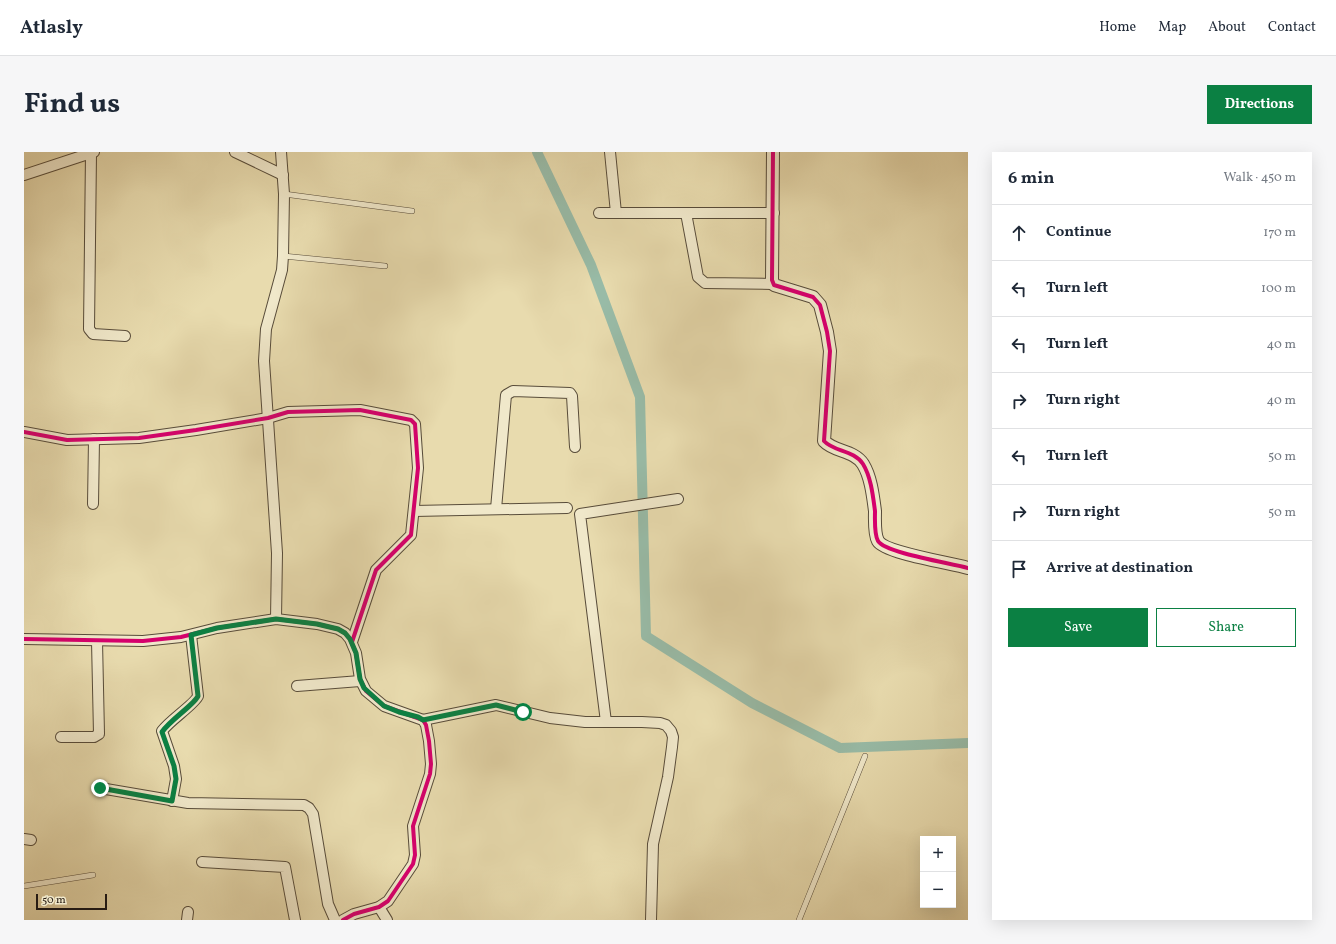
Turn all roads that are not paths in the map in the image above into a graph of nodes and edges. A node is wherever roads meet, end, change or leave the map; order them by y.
1 (92, 152) edge
2 (235, 152) edge
3 (281, 152) edge
4 (610, 152) edge
5 (773, 152) edge
6 (24, 175) edge
7 (283, 175) junction
8 (284, 194) junction
9 (412, 211) dead end
10 (599, 213) dead end
11 (616, 213) junction
12 (686, 213) junction
13 (774, 213) junction
14 (283, 256) junction
15 (385, 266) dead end
16 (773, 284) junction
17 (124, 336) dead end
18 (268, 418) junction
19 (24, 432) edge
20 (94, 439) junction
21 (575, 447) dead end
22 (678, 499) dead end
23 (93, 504) dead end
24 (567, 508) dead end
25 (496, 509) junction
26 (414, 511) junction
27 (968, 568) edge
28 (276, 619) junction
29 (191, 635) junction
30 (24, 639) edge
31 (97, 641) junction
32 (352, 642) junction
33 (360, 682) junction
34 (297, 686) dead end
35 (423, 720) junction
36 (606, 722) junction
37 (61, 737) dead end
38 (865, 756) dead end
39 (100, 788) dead end
40 (172, 801) junction
41 (202, 862) dead end
42 (93, 875) dead end
43 (24, 886) edge
44 (379, 908) junction
45 (295, 920) edge
46 (334, 920) edge
47 (343, 920) edge
48 (387, 920) edge
49 (651, 920) edge
50 (799, 920) edge

1 - 6 street
1 - 17 street
2 - 7 street
3 - 7 street
4 - 11 street
5 - 13 street
7 - 8 street
8 - 9 lane
8 - 14 street
10 - 11 street
11 - 12 street
12 - 13 street
12 - 16 street
13 - 16 street
14 - 15 lane
14 - 18 street
16 - 27 street
18 - 20 street
18 - 26 street
18 - 28 street
19 - 20 street
20 - 23 street
21 - 25 street
22 - 36 street
24 - 25 street
25 - 26 street
26 - 32 street
28 - 29 street
28 - 32 street
29 - 31 street
29 - 40 street
30 - 31 street
31 - 37 street
32 - 33 street
33 - 34 street
33 - 35 street
35 - 36 street
35 - 44 street
36 - 49 street
38 - 50 lane
39 - 40 street
40 - 46 street
41 - 45 street
42 - 43 lane
44 - 47 street
44 - 48 street

